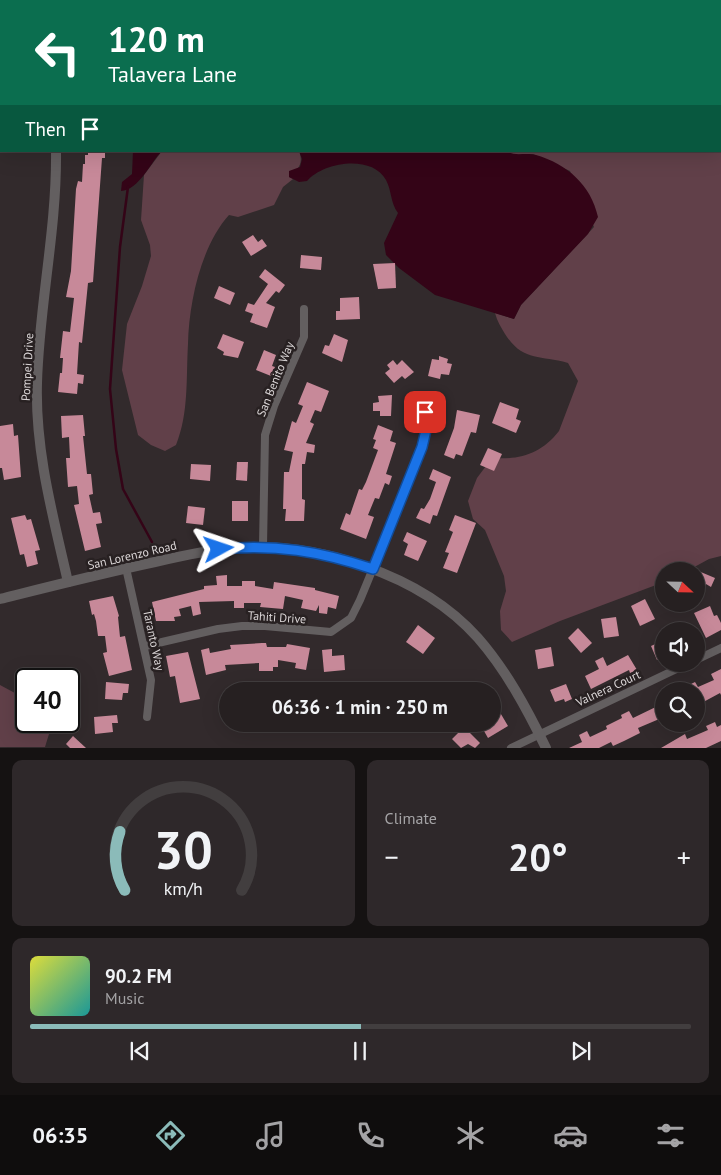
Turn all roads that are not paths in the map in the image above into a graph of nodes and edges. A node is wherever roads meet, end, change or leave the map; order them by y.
1 (56, 152) edge
2 (304, 309) dead end
3 (425, 412) dead end
4 (263, 546) junction
5 (126, 568) junction
6 (373, 569) junction
7 (68, 582) junction
8 (0, 599) edge
9 (144, 646) junction
10 (721, 648) edge
11 (705, 656) edge
12 (670, 672) edge
13 (147, 717) dead end
14 (539, 734) junction
15 (511, 748) edge
16 (546, 748) edge

1 - 7 street, Pompei Drive
2 - 4 street, San Benito Way
3 - 6 street, Tahiti Drive
4 - 5 street, San Lorenzo Road
4 - 6 street, San Lorenzo Road
5 - 7 street, San Lorenzo Road
5 - 9 street, Taranto Way
6 - 9 street, Tahiti Drive
6 - 14 street, San Lorenzo Road
7 - 8 street, San Lorenzo Road
9 - 13 street, Taranto Way
10 - 11 street
12 - 14 street, Valnera Court
14 - 15 street, Valnera Court
14 - 16 street, San Lorenzo Road

